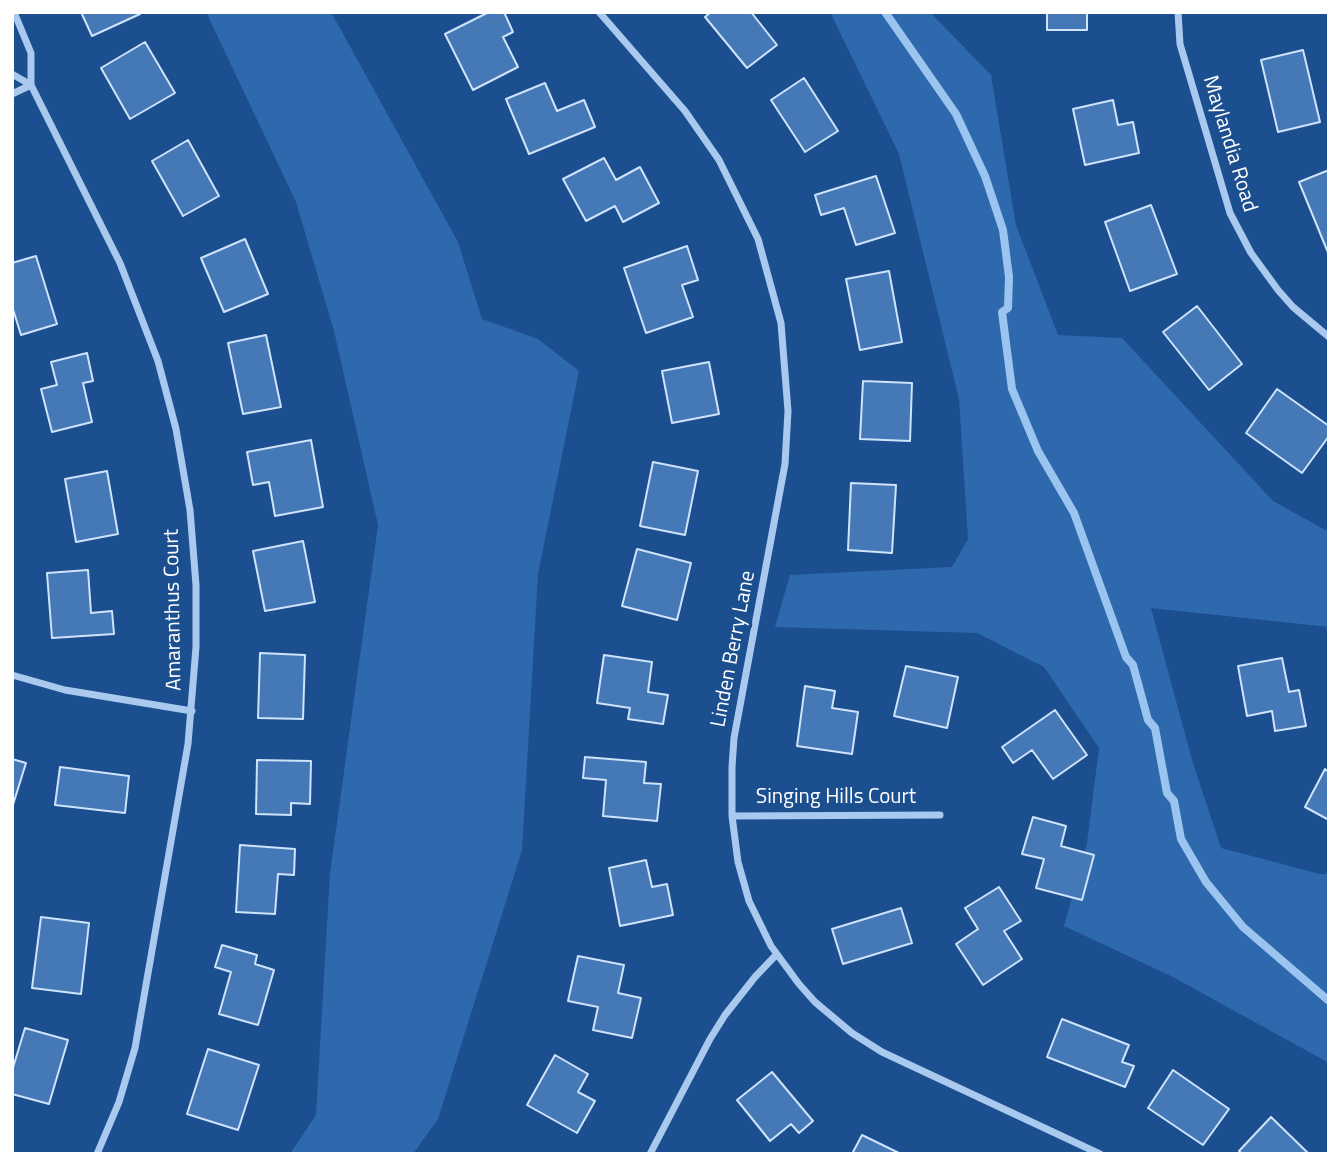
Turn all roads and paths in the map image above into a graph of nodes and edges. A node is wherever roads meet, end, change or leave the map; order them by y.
1 (14, 12) edge
2 (599, 12) edge
3 (1178, 12) edge
4 (12, 74) edge
5 (31, 85) junction
6 (12, 94) edge
7 (1329, 337) edge
8 (12, 675) edge
9 (192, 711) junction
10 (732, 816) junction
11 (940, 816) dead end
12 (776, 955) junction
13 (97, 1154) edge
14 (650, 1154) edge
15 (1100, 1154) edge

1 - 5 street, Amaranthus Court
2 - 10 street, Linden Berry Lane
3 - 7 street, Maylandia Road
4 - 5 street
5 - 6 street
5 - 9 street, Amaranthus Court
8 - 9 street
9 - 13 street, Amaranthus Court
10 - 11 street, Singing Hills Court
10 - 12 street, Linden Berry Lane
12 - 14 street
12 - 15 street, Linden Berry Lane

